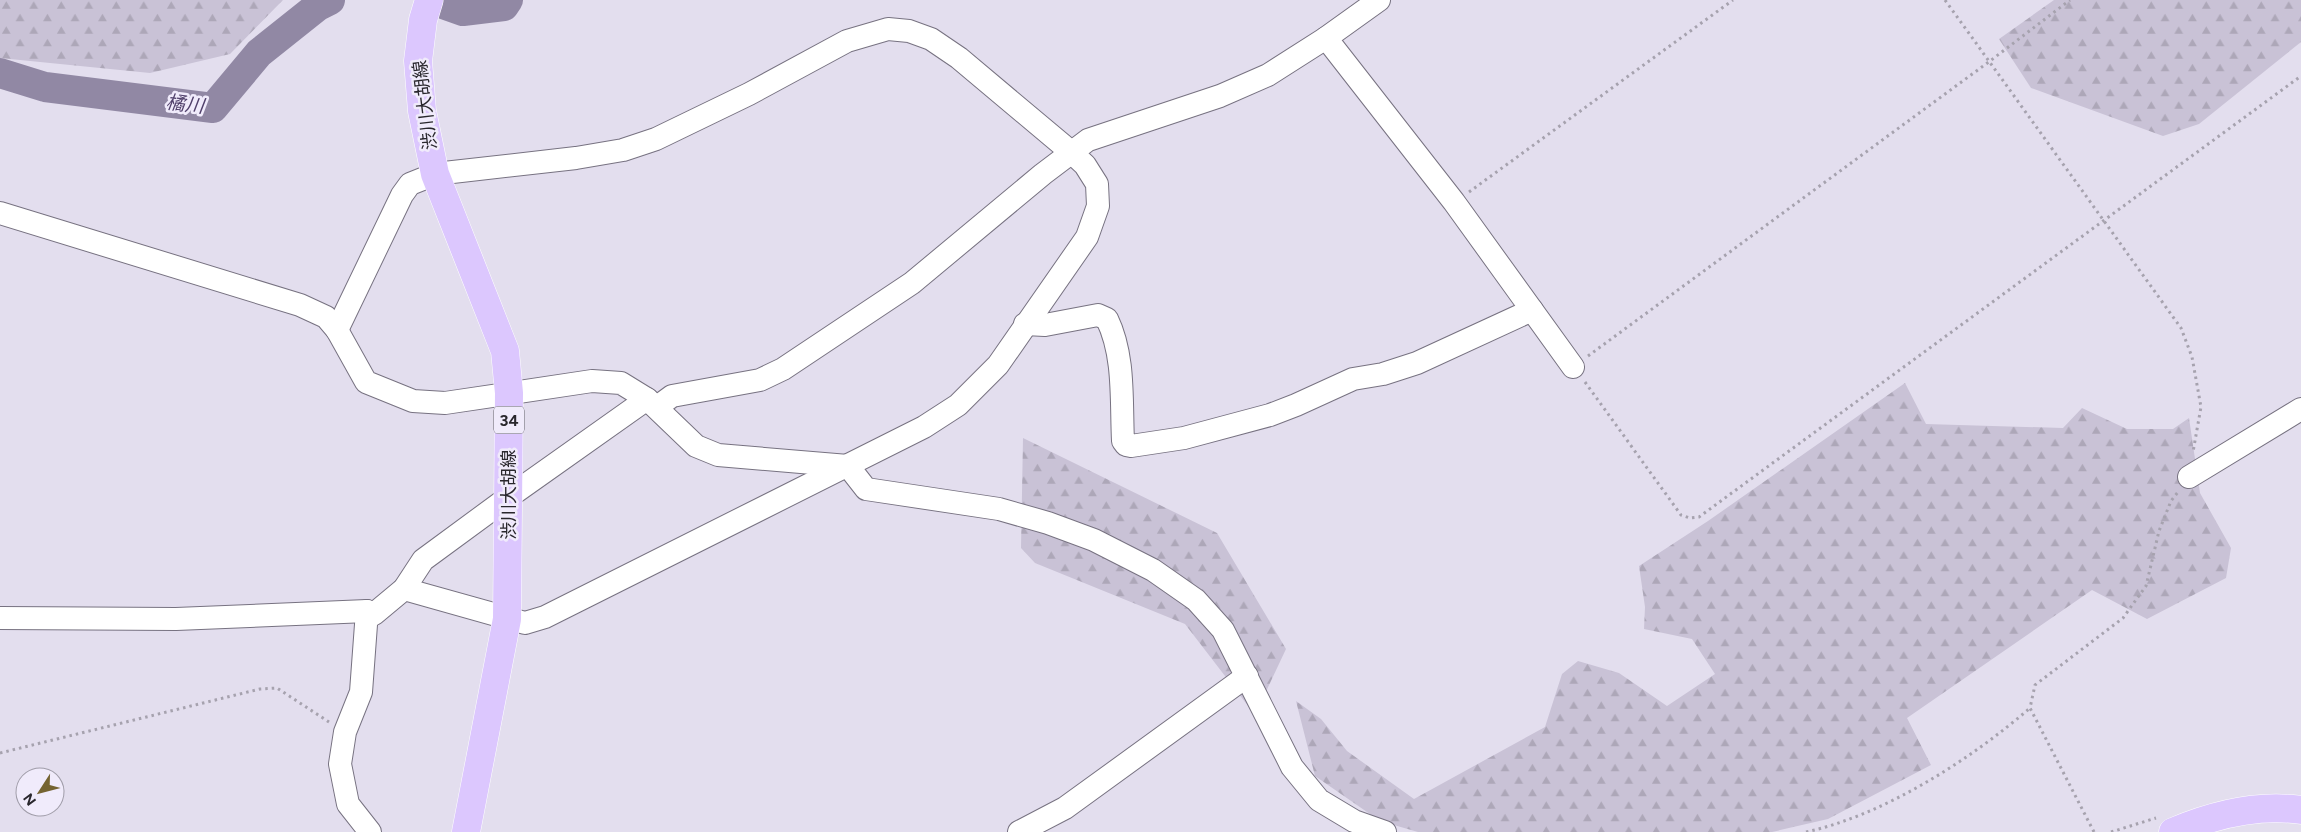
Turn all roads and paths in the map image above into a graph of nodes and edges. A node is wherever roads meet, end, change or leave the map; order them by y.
1 (1379, 0) edge
2 (1733, 0) edge
3 (1945, 0) edge
4 (2070, 0) edge
5 (426, 10) edge
6 (1326, 38) junction
7 (1990, 61) junction
8 (2301, 76) edge
9 (1071, 152) junction
10 (435, 174) junction
11 (1454, 202) junction
12 (0, 213) edge
13 (2103, 222) junction
14 (1532, 310) junction
15 (1025, 324) junction
16 (337, 330) junction
17 (1574, 366) junction
18 (509, 393) junction
19 (652, 403) junction
20 (2301, 409) edge
21 (848, 466) junction
22 (2189, 477) junction
23 (510, 496) junction
24 (404, 589) junction
25 (367, 611) junction
26 (0, 618) edge
27 (507, 619) junction
28 (1246, 676) junction
29 (2030, 708) junction
30 (345, 732) junction
31 (0, 753) edge
32 (2301, 810) edge
33 (370, 832) edge
34 (466, 832) edge
35 (1019, 832) edge
36 (1385, 832) edge
37 (1806, 832) edge
38 (2094, 832) edge
39 (2173, 832) edge

1 - 6 street
2 - 11 path
3 - 7 path
4 - 7 path
5 - 10 main road, 渋川大胡線 / 34
6 - 9 street
6 - 11 street
7 - 13 path
7 - 17 path
8 - 13 path
9 - 10 street
9 - 15 street
9 - 19 street
10 - 16 street
10 - 18 main road, 渋川大胡線 / 34
11 - 14 street
12 - 16 street
13 - 17 path
13 - 22 path
14 - 15 street
14 - 17 street
15 - 21 street
16 - 18 street
18 - 19 street
18 - 23 main road, 渋川大胡線 / 34
19 - 21 street
19 - 23 street
20 - 22 street
21 - 27 street
21 - 28 street
22 - 29 path
23 - 24 street
23 - 27 main road, 渋川大胡線 / 34
24 - 25 street
24 - 27 street
25 - 26 street
25 - 30 street
27 - 34 main road, 渋川大胡線 / 34
28 - 35 street
28 - 36 street
29 - 37 path
29 - 38 path
30 - 31 path
30 - 33 street
32 - 39 main road

